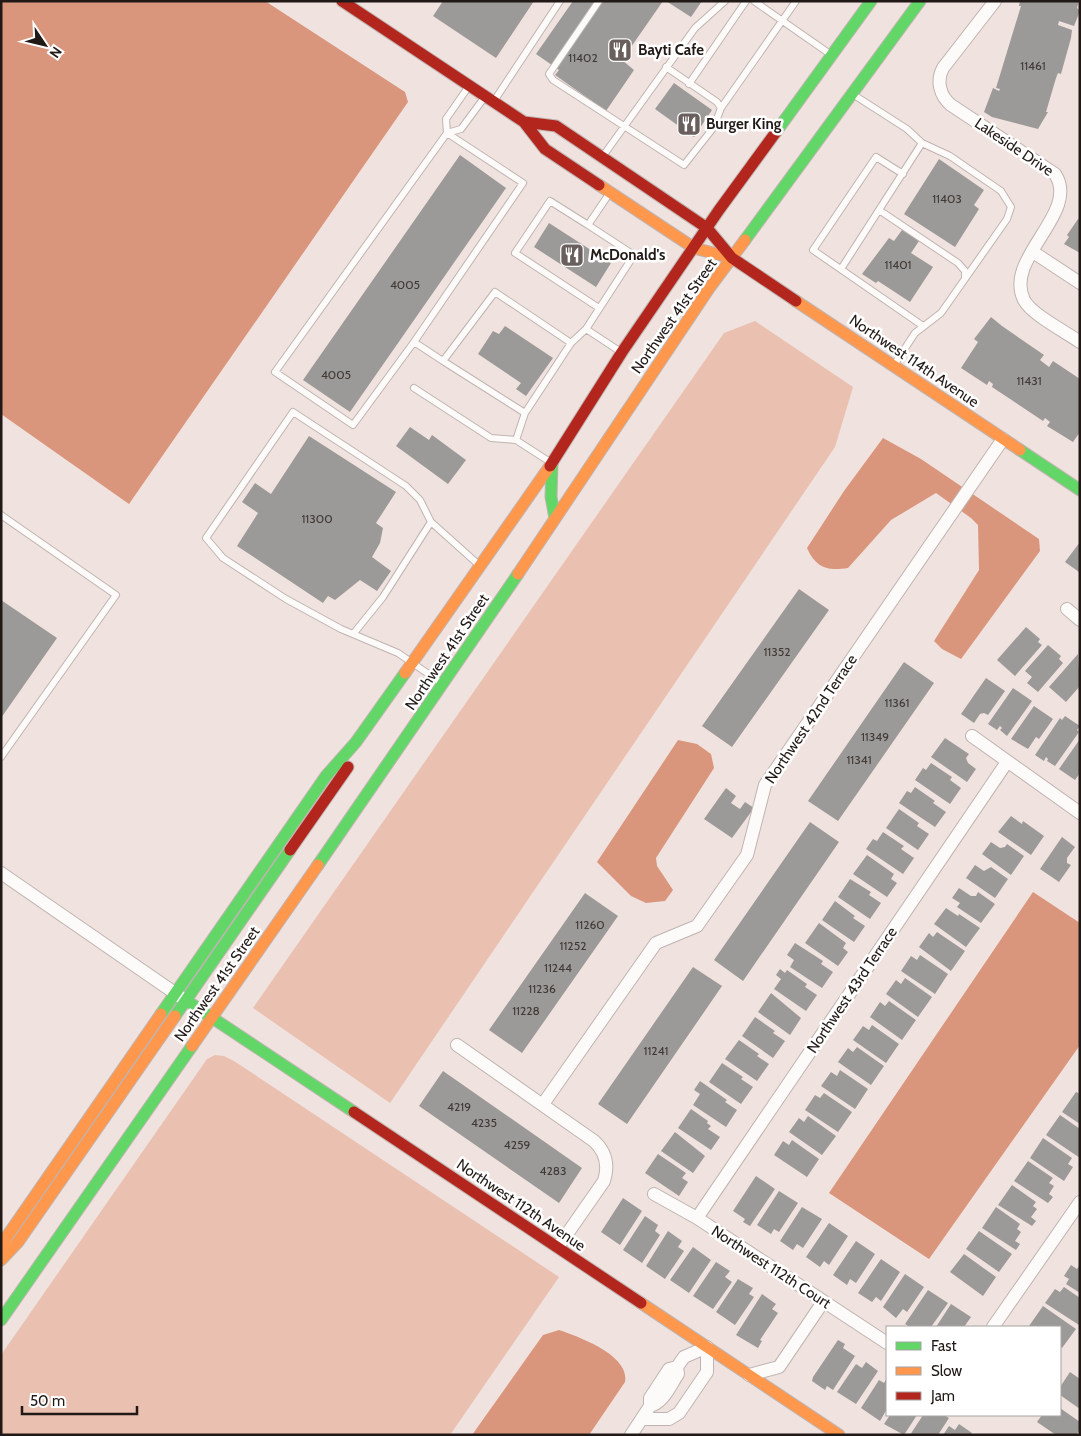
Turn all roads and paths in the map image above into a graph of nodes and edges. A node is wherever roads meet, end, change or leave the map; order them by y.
1 (560, 1) edge
2 (599, 1) edge
3 (725, 1) edge
4 (746, 1) edge
5 (754, 1) edge
6 (796, 1) edge
7 (871, 1) edge
8 (920, 1) edge
9 (995, 1) edge
10 (350, 4) edge
11 (782, 21) junction
12 (831, 55) junction
13 (666, 67) junction
14 (689, 84) junction
15 (469, 86) junction
16 (850, 93) junction
17 (489, 100) junction
18 (721, 108) junction
19 (524, 122) junction
20 (623, 126) junction
21 (448, 133) junction
22 (922, 143) junction
23 (602, 157) junction
24 (903, 174) junction
25 (610, 193) junction
26 (879, 210) junction
27 (588, 225) junction
28 (707, 228) junction
29 (694, 248) junction
30 (1036, 254) junction
31 (732, 258) junction
32 (841, 269) junction
33 (965, 280) junction
34 (1080, 283) edge
35 (599, 308) junction
36 (923, 326) junction
37 (586, 329) junction
38 (414, 342) junction
39 (1080, 342) edge
40 (571, 343) junction
41 (622, 352) junction
42 (443, 361) junction
43 (893, 366) junction
44 (414, 388) dead end
45 (525, 413) junction
46 (1003, 439) junction
47 (516, 440) junction
48 (552, 463) junction
49 (1078, 483) edge
50 (1, 515) edge
51 (555, 518) junction
52 (431, 522) junction
53 (480, 566) junction
54 (1067, 609) dead end
55 (1080, 620) edge
56 (354, 633) junction
57 (412, 663) junction
58 (444, 684) junction
59 (972, 736) dead end
60 (356, 742) junction
61 (1, 757) edge
62 (1007, 762) junction
63 (1080, 813) edge
64 (1, 873) edge
65 (176, 993) junction
66 (187, 1001) junction
67 (212, 1018) junction
68 (457, 1045) dead end
69 (543, 1104) junction
70 (654, 1194) dead end
71 (1080, 1202) edge
72 (696, 1218) junction
73 (1, 1246) edge
74 (558, 1247) junction
75 (1, 1260) edge
76 (824, 1302) junction
77 (1, 1320) edge
78 (994, 1326) edge
79 (886, 1342) edge
80 (707, 1347) junction
81 (677, 1367) junction
82 (748, 1375) junction
83 (668, 1390) junction
84 (686, 1403) junction
85 (650, 1406) junction
86 (643, 1418) junction
87 (631, 1435) edge
88 (839, 1435) edge

1 - 17 lane
2 - 20 lane
3 - 13 lane
4 - 14 lane
5 - 11 lane
6 - 11 lane
7 - 12 main road, Northwest 41st Street
8 - 16 main road, Northwest 41st Street
9 - 30 street, Lakeside Drive
10 - 15 main road, Northwest 114th Avenue
11 - 12 lane
11 - 18 lane
12 - 28 main road, Northwest 41st Street
13 - 14 lane
13 - 20 lane
14 - 18 lane
15 - 17 main road, Northwest 114th Avenue
15 - 21 lane
16 - 22 lane
16 - 31 main road, Northwest 41st Street
17 - 19 main road, Northwest 114th Avenue
17 - 21 lane
18 - 20 lane
19 - 23 main road, Northwest 114th Avenue
19 - 25 main road, Northwest 114th Avenue
20 - 23 lane
21 - 38 lane
21 - 38 lane
22 - 24 lane
22 - 33 lane
23 - 28 main road, Northwest 114th Avenue
24 - 26 lane
24 - 32 lane
25 - 27 lane
25 - 29 main road, Northwest 114th Avenue
26 - 32 lane
26 - 33 lane
27 - 35 lane
27 - 35 lane
28 - 29 main road, Northwest 41st Street
28 - 31 main road, Northwest 114th Avenue
29 - 31 main road, Northwest 114th Avenue
29 - 41 main road, Northwest 41st Street
30 - 34 street
30 - 39 street, Lakeside Drive
31 - 43 main road, Northwest 114th Avenue
31 - 51 main road, Northwest 41st Street
32 - 36 lane
33 - 36 lane
35 - 37 lane
36 - 43 lane
37 - 40 lane
37 - 41 lane
38 - 42 lane
40 - 42 lane
40 - 45 lane
41 - 48 main road, Northwest 41st Street
42 - 45 lane
43 - 46 main road, Northwest 114th Avenue
44 - 47 lane
45 - 47 lane
46 - 49 main road, Northwest 114th Avenue
46 - 69 street, Northwest 42nd Terrace
47 - 48 lane
48 - 51 main road
48 - 53 main road, Northwest 41st Street
50 - 61 lane
51 - 58 main road, Northwest 41st Street
52 - 53 lane
52 - 56 lane
52 - 56 lane
53 - 57 main road, Northwest 41st Street
54 - 55 street
56 - 57 lane
57 - 58 lane
57 - 60 main road, Northwest 41st Street
58 - 67 main road, Northwest 41st Street
59 - 62 street
60 - 65 main road, Northwest 41st Street
60 - 66 main road, Northwest 41st Street
62 - 63 street
62 - 72 street, Northwest 43rd Terrace
64 - 65 street
65 - 66 street
65 - 73 main road, Northwest 41st Street
66 - 67 main road, Northwest 112th Avenue
66 - 75 main road, Northwest 41st Street
67 - 74 main road, Northwest 112th Avenue
67 - 77 main road, Northwest 41st Street
68 - 69 street
69 - 74 street
70 - 72 street, Northwest 112th Court
71 - 78 street
72 - 76 street, Northwest 112th Court
74 - 80 main road, Northwest 112th Avenue
76 - 79 street, Northwest 112th Court
76 - 82 street
80 - 81 street
80 - 82 main road, Northwest 112th Avenue
80 - 84 street
81 - 83 street
81 - 85 street
82 - 88 main road, Northwest 112th Avenue
83 - 84 street
83 - 85 street
84 - 86 street
85 - 86 street
86 - 87 street

